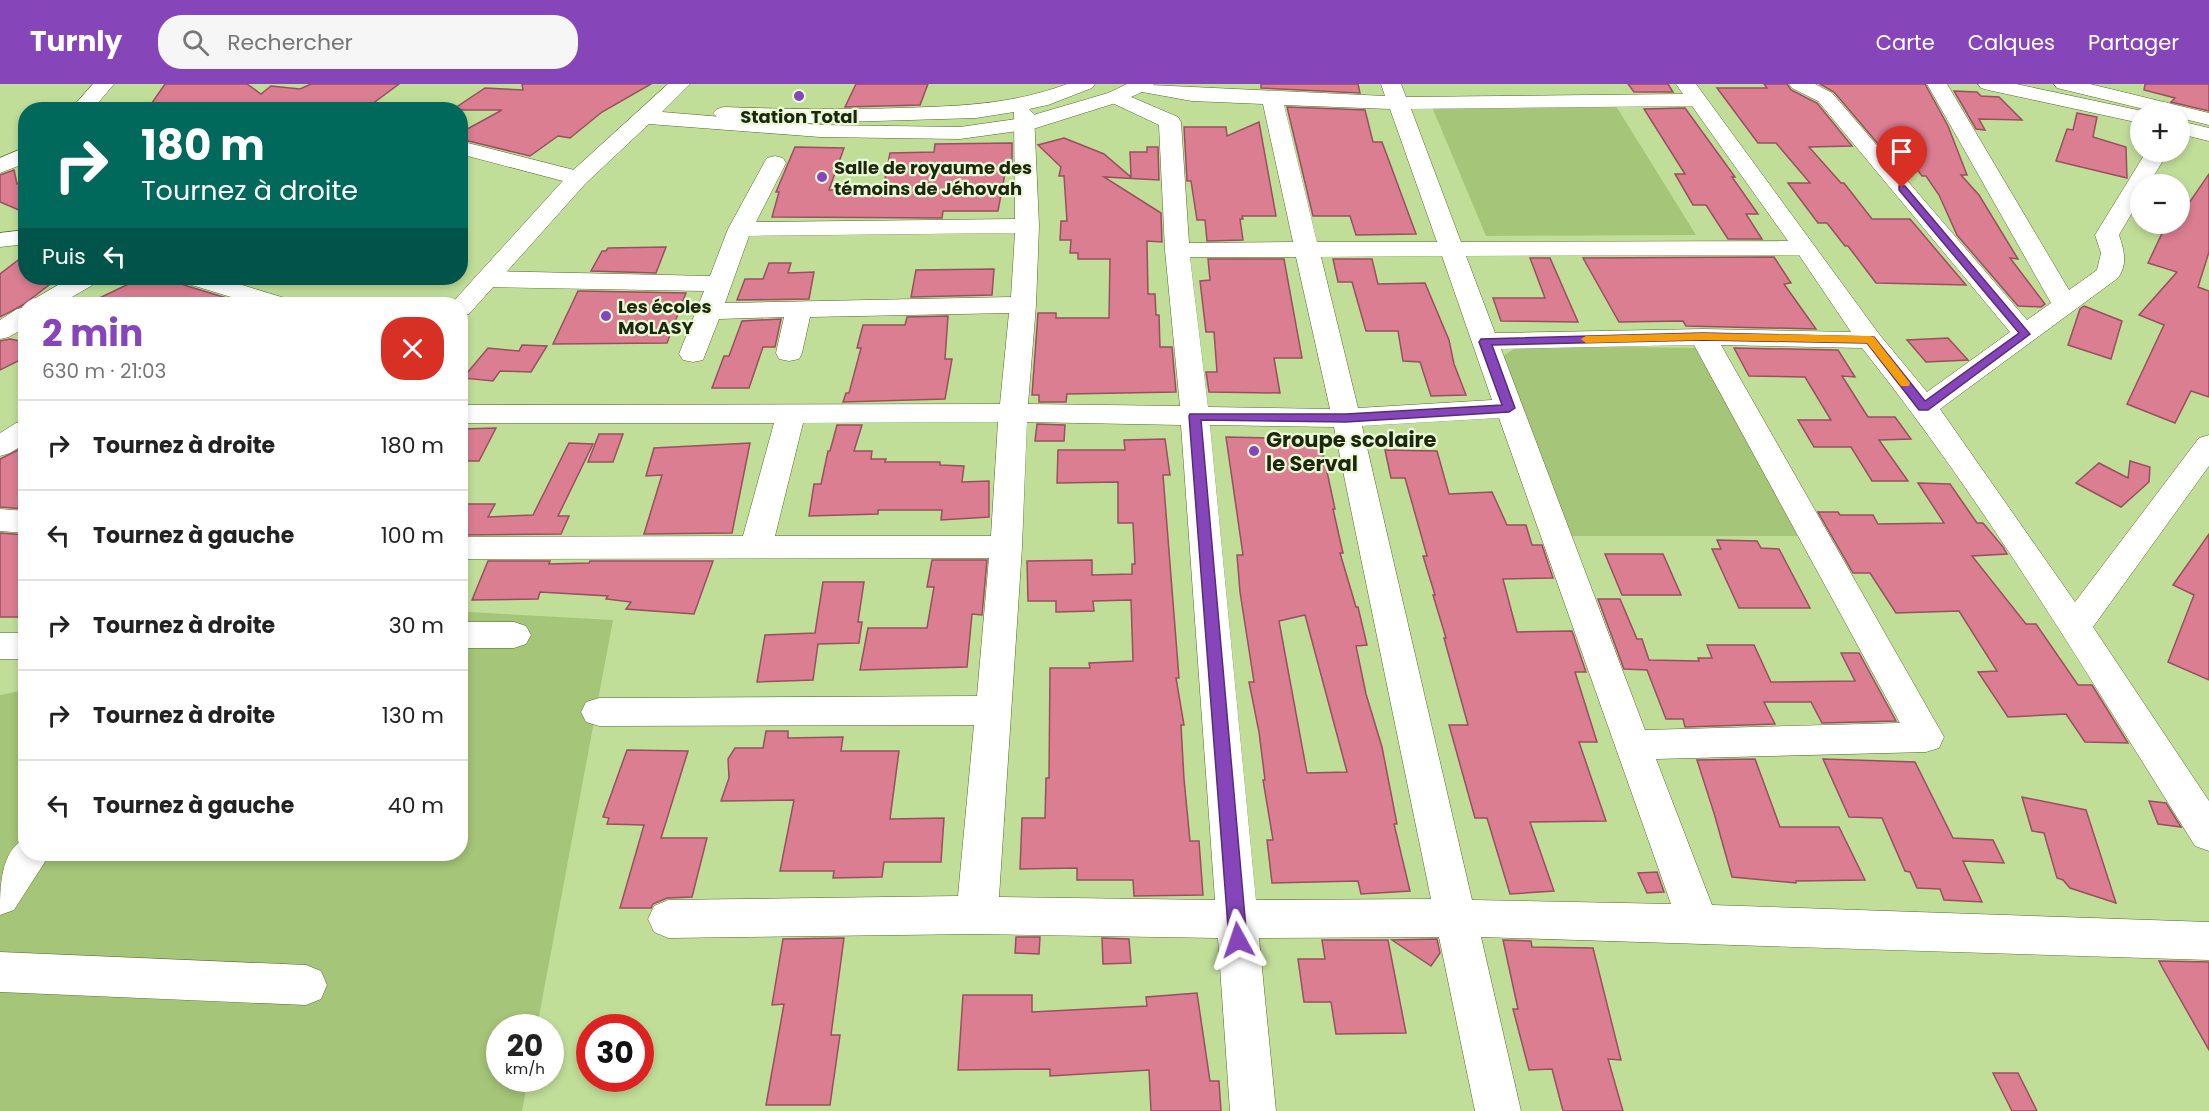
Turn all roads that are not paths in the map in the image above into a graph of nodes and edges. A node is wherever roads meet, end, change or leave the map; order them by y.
1 (104, 84) edge
2 (680, 84) edge
3 (1085, 84) edge
4 (1799, 84) edge
5 (1937, 84) edge
6 (1988, 84) edge
7 (2027, 84) edge
8 (2064, 84) edge
9 (1129, 88) edge
10 (1691, 92) edge
11 (1395, 93) edge
12 (1272, 99) junction
13 (87, 102) edge
14 (2130, 107) edge
15 (649, 111) junction
16 (724, 113) junction
17 (2130, 115) edge
18 (1024, 119) junction
19 (2209, 119) edge
20 (2190, 122) edge
21 (2209, 127) edge
22 (2190, 130) edge
23 (2209, 135) edge
24 (468, 149) edge
25 (18, 158) edge
26 (2151, 162) edge
27 (775, 163) dead end
28 (0, 166) edge
29 (578, 178) junction
30 (1027, 226) junction
31 (740, 229) junction
32 (18, 238) edge
33 (0, 240) edge
34 (1806, 248) junction
35 (1451, 249) junction
36 (1177, 250) junction
37 (1308, 250) junction
38 (487, 279) junction
39 (719, 284) junction
40 (75, 285) edge
41 (206, 285) edge
42 (252, 285) edge
43 (55, 297) edge
44 (226, 297) edge
45 (230, 297) edge
46 (468, 300) edge
47 (1023, 305) junction
48 (2065, 305) junction
49 (799, 310) junction
50 (709, 311) junction
51 (18, 320) edge
52 (0, 331) edge
53 (2025, 334) junction
54 (1703, 337) junction
55 (1870, 340) junction
56 (1485, 342) junction
57 (789, 353) dead end
58 (693, 354) dead end
59 (1924, 407) junction
60 (1509, 408) junction
61 (1013, 413) junction
62 (468, 414) edge
63 (791, 414) junction
64 (1195, 416) junction
65 (1346, 418) junction
66 (18, 435) edge
67 (2209, 445) edge
68 (0, 446) edge
69 (0, 520) edge
70 (18, 521) edge
71 (1006, 547) junction
72 (468, 548) edge
73 (756, 548) junction
74 (2075, 627) junction
75 (468, 634) edge
76 (514, 635) dead end
77 (18, 645) edge
78 (0, 646) edge
79 (993, 710) junction
80 (598, 712) dead end
81 (1632, 745) junction
82 (2209, 834) edge
83 (25, 861) edge
84 (0, 897) edge
85 (976, 915) junction
86 (1455, 918) junction
87 (668, 919) dead end
88 (1236, 919) junction
89 (1698, 924) junction
90 (2209, 941) edge
91 (0, 972) edge
92 (306, 985) dead end
93 (1253, 1111) edge
94 (1498, 1111) edge

1 - 13 street
2 - 15 street
3 - 16 street
4 - 53 street
5 - 48 street
6 - 17 street
7 - 14 street
8 - 19 street
9 - 12 street
9 - 18 street
9 - 36 street
10 - 11 street
10 - 34 street
11 - 12 street
11 - 35 street
12 - 37 street
15 - 16 street
15 - 18 street
15 - 29 street
16 - 18 street
18 - 30 street
20 - 21 street
22 - 23 street
24 - 29 street
25 - 28 street
26 - 48 street
27 - 31 street
29 - 38 street
30 - 31 street
30 - 47 street
31 - 39 street
32 - 33 street
34 - 35 street
34 - 55 street
35 - 37 street
35 - 56 street
36 - 37 street
36 - 64 street
37 - 65 street
38 - 39 street
38 - 46 street
39 - 50 street
40 - 43 street
41 - 44 street
42 - 45 street
47 - 49 street
47 - 61 street
48 - 53 street
49 - 50 street
49 - 57 street
50 - 58 street
51 - 52 street
53 - 59 street
54 - 55 street
54 - 56 street
54 - 81 street
55 - 59 street
56 - 60 street
59 - 74 street
60 - 65 street
60 - 81 street
61 - 63 street
61 - 64 street
61 - 71 street
62 - 63 street
63 - 73 street
64 - 65 street
64 - 88 street
65 - 86 street
66 - 68 street
67 - 74 street
69 - 70 street
71 - 73 street
71 - 79 street
72 - 73 street
74 - 82 street
75 - 76 street
77 - 78 street
79 - 80 street
79 - 85 street
81 - 89 street
83 - 84 street
85 - 87 street
85 - 88 street
86 - 88 street
86 - 89 street
86 - 94 street
88 - 93 street
89 - 90 street
91 - 92 street

